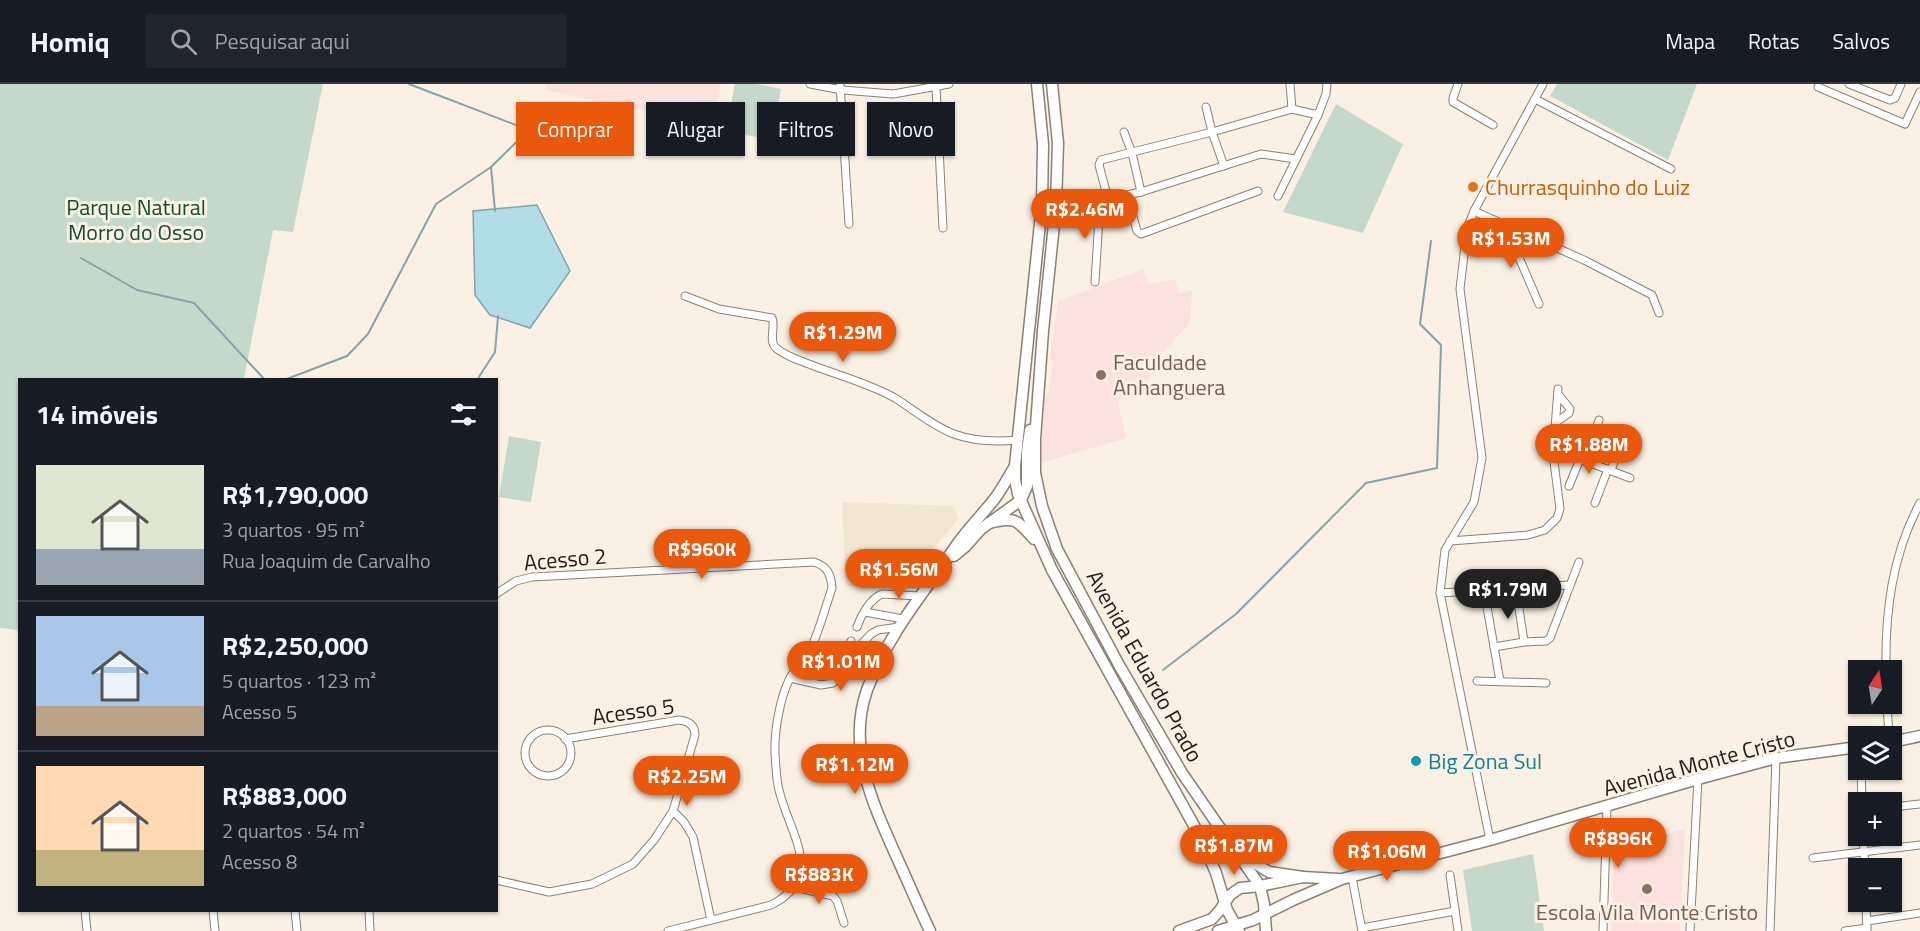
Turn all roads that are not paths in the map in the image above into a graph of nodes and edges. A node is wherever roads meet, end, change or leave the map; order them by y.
1 (810, 84) edge
2 (949, 84) edge
3 (1037, 84) edge
4 (1052, 84) edge
5 (1290, 84) edge
6 (1327, 84) edge
7 (1458, 84) edge
8 (1849, 84) edge
9 (1901, 84) edge
10 (1539, 85) edge
11 (841, 87) edge
12 (936, 87) junction
13 (1818, 87) dead end
14 (1920, 92) edge
15 (1535, 99) junction
16 (1206, 107) dead end
17 (1292, 108) junction
18 (1318, 115) junction
19 (1492, 125) dead end
20 (1124, 132) dead end
21 (1212, 132) junction
22 (1132, 153) junction
23 (1296, 159) junction
24 (1224, 166) junction
25 (1671, 169) dead end
26 (1258, 191) dead end
27 (1141, 192) junction
28 (1127, 195) junction
29 (1278, 196) dead end
30 (1104, 200) junction
31 (1056, 205) junction
32 (1474, 211) junction
33 (849, 224) dead end
34 (1505, 225) junction
35 (943, 228) dead end
36 (1037, 260) junction
37 (1095, 282) dead end
38 (685, 296) dead end
39 (1539, 304) dead end
40 (1046, 310) junction
41 (1659, 313) dead end
42 (1029, 336) junction
43 (1039, 382) junction
44 (1036, 402) junction
45 (1599, 420) dead end
46 (1556, 422) junction
47 (1625, 434) dead end
48 (1018, 441) junction
49 (1553, 454) junction
50 (1583, 460) junction
51 (1015, 466) junction
52 (1610, 470) junction
53 (1630, 478) dead end
54 (1569, 486) dead end
55 (1021, 500) junction
56 (1595, 502) dead end
57 (1920, 503) edge
58 (989, 523) junction
59 (1450, 542) junction
60 (1040, 547) junction
61 (947, 561) junction
62 (1579, 562) dead end
63 (1570, 585) junction
64 (1516, 588) junction
65 (1484, 590) junction
66 (498, 593) edge
67 (1440, 593) junction
68 (920, 596) junction
69 (865, 612) junction
70 (901, 623) junction
71 (857, 627) dead end
72 (851, 641) dead end
73 (1524, 642) junction
74 (1494, 647) junction
75 (1886, 660) edge
76 (803, 662) junction
77 (790, 678) junction
78 (1477, 681) dead end
79 (1500, 681) junction
80 (1546, 683) dead end
81 (1920, 735) edge
82 (565, 739) junction
83 (1902, 740) edge
84 (1848, 748) edge
85 (1776, 758) junction
86 (1698, 779) junction
87 (1920, 804) edge
88 (1902, 806) edge
89 (1607, 807) junction
90 (673, 811) junction
91 (1490, 840) junction
92 (1920, 845) edge
93 (1864, 846) edge
94 (1864, 851) junction
95 (1240, 855) junction
96 (1813, 858) dead end
97 (1864, 858) edge
98 (1450, 875) dead end
99 (1304, 877) junction
100 (1347, 878) junction
101 (498, 880) edge
102 (1260, 886) junction
103 (795, 887) junction
104 (1224, 901) junction
105 (1455, 911) junction
106 (85, 912) edge
107 (213, 912) edge
108 (295, 912) edge
109 (369, 912) edge
110 (1866, 912) edge
111 (1265, 913) junction
112 (1920, 913) edge
113 (1691, 915) junction
114 (1727, 917) dead end
115 (711, 920) junction
116 (844, 923) dead end
117 (1867, 927) edge
118 (928, 928) edge
119 (1237, 928) edge
120 (1362, 930) edge
121 (87, 931) edge
122 (215, 931) edge
123 (297, 931) edge
124 (370, 931) edge
125 (668, 931) edge
126 (1179, 931) edge
127 (1218, 931) edge
128 (1266, 931) edge
129 (1458, 931) edge
130 (1603, 931) edge
131 (1690, 931) edge
132 (1770, 931) edge
133 (1845, 931) edge

1 - 11 street
2 - 12 street
3 - 36 main road
4 - 31 main road
5 - 17 street
6 - 18 street
7 - 19 street
8 - 9 street
10 - 15 street
11 - 12 street
11 - 33 street
12 - 35 street
13 - 14 street
15 - 25 street
15 - 32 street
16 - 21 street
17 - 18 street
17 - 21 street
18 - 23 street
20 - 22 street
21 - 22 street
21 - 24 street
22 - 27 street
22 - 30 street
23 - 24 street
23 - 29 street
24 - 27 street
26 - 28 street
27 - 28 street
28 - 30 street
30 - 31 street
30 - 37 street
31 - 40 main road
32 - 34 street
32 - 59 street
34 - 39 street
34 - 41 street
36 - 40 main road
36 - 42 main road
38 - 48 street
40 - 43 main road
42 - 43 main road
42 - 48 main road
43 - 44 main road
44 - 55 main road
44 - 95 main road, Avenida Eduardo Prado
45 - 50 street
46 - 46 street
46 - 49 street
47 - 52 street
48 - 51 main road
49 - 50 street
49 - 59 street
50 - 52 street
50 - 54 street
51 - 55 main road, Avenida Eduardo Prado
51 - 61 main road
52 - 53 street
52 - 56 street
55 - 58 main road
55 - 60 main road, Avenida Eduardo Prado
57 - 75 street
58 - 60 main road
58 - 61 main road
59 - 67 street
60 - 104 main road, Avenida Eduardo Prado
61 - 68 main road
62 - 63 street
63 - 64 street
63 - 73 street
64 - 65 street
64 - 73 street
65 - 67 street
65 - 74 street
66 - 76 street, Acesso 2
67 - 91 street
68 - 69 street
68 - 70 main road
69 - 70 street
69 - 71 street
70 - 77 street
70 - 118 main road
72 - 76 street
73 - 74 street
74 - 79 street
76 - 77 street, Acesso 2
77 - 103 street, Acesso 2
78 - 79 street
79 - 80 street
81 - 83 main road
82 - 82 street
82 - 90 street, Acesso 5
84 - 85 main road, Avenida Monte Cristo
85 - 86 main road, Avenida Monte Cristo
85 - 132 street
86 - 89 main road, Avenida Monte Cristo
86 - 113 street
87 - 88 street
89 - 91 main road, Avenida Monte Cristo
89 - 130 street
90 - 101 street, Acesso 5
90 - 115 street
91 - 100 main road, Avenida Monte Cristo
92 - 94 street
93 - 94 street
94 - 96 street
94 - 97 street
95 - 99 main road
95 - 102 main road, Avenida Eduardo Prado
98 - 105 street
99 - 100 main road, Avenida Monte Cristo
99 - 102 main road, Avenida Monte Cristo
100 - 111 main road, Avenida Monte Cristo
100 - 120 street
102 - 104 main road, Avenida Monte Cristo
102 - 111 main road, Avenida Eduardo Prado
103 - 115 street
103 - 116 street
104 - 119 main road, Avenida Eduardo Prado
104 - 126 main road, Avenida Monte Cristo
105 - 120 street
105 - 129 street
106 - 121 street
107 - 122 street
108 - 123 street
109 - 124 street
110 - 117 street
111 - 119 main road, Avenida Monte Cristo
111 - 128 main road, Avenida Eduardo Prado
112 - 117 street
113 - 114 street
113 - 131 street
115 - 125 street
117 - 133 street
119 - 127 main road, Avenida Monte Cristo

